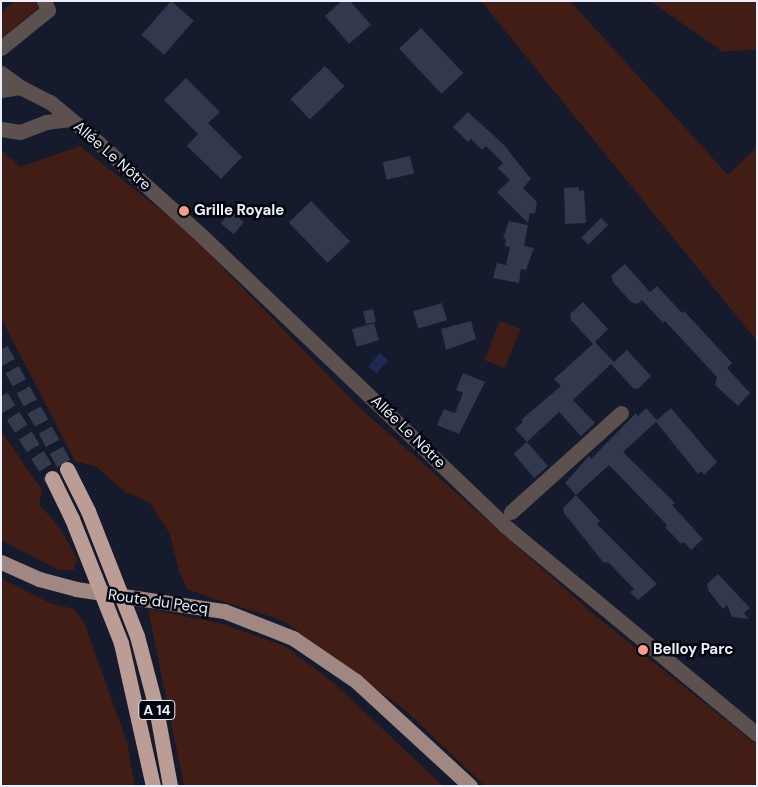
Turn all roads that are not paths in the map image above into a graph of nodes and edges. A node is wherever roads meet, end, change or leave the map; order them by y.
1 (44, 1) edge
2 (1, 48) edge
3 (1, 73) edge
4 (20, 88) junction
5 (1, 90) edge
6 (70, 119) junction
7 (1, 129) edge
8 (621, 413) dead end
9 (67, 469) tunnel mouth
10 (52, 478) tunnel mouth
11 (511, 512) dead end
12 (1, 562) edge
13 (757, 734) edge
14 (153, 786) edge
15 (170, 786) edge
16 (470, 786) edge

1 - 2 street
3 - 4 street, Allée Le Nôtre
4 - 5 street
4 - 6 street, Allée Le Nôtre
6 - 7 street, Allée Le Nôtre
6 - 13 street, Allée Le Nôtre
8 - 11 street
9 - 15 highway, A 14, bridge
10 - 14 highway, A 14, bridge
12 - 16 main road, Route du Pecq

